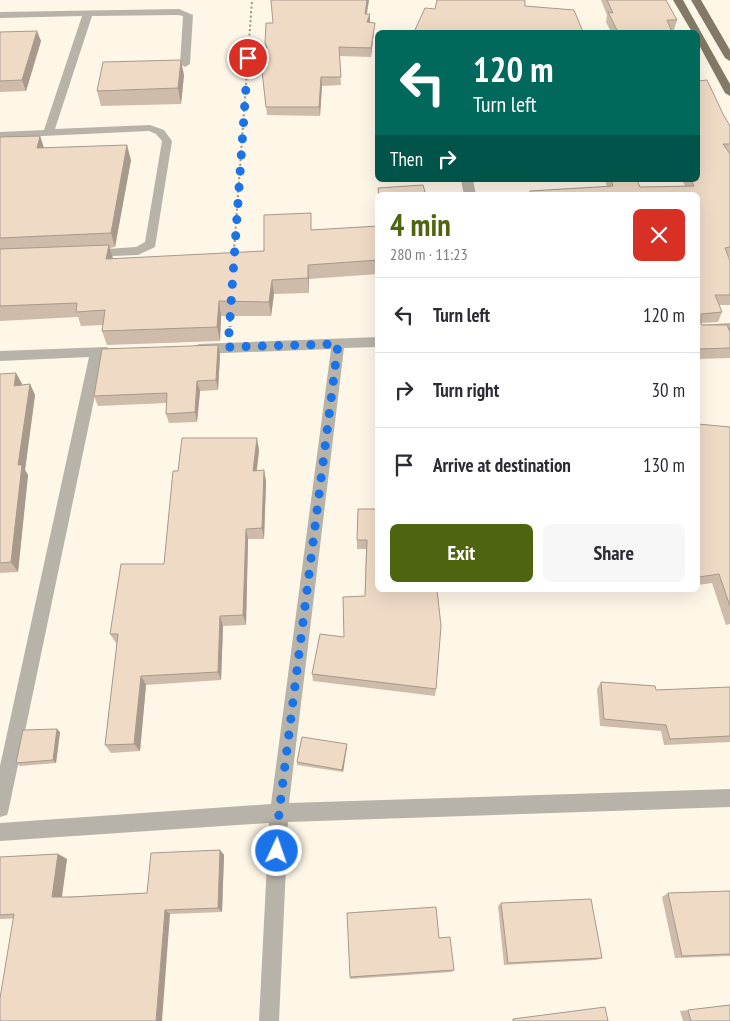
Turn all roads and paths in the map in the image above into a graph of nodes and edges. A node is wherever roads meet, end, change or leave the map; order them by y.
1 (252, 0) edge
2 (678, 0) edge
3 (696, 0) edge
4 (88, 13) junction
5 (0, 15) edge
6 (695, 30) edge
7 (700, 39) edge
8 (730, 58) edge
9 (185, 64) dead end
10 (730, 92) edge
11 (48, 133) junction
12 (0, 135) edge
13 (75, 255) edge
14 (234, 258) edge
15 (231, 308) edge
16 (730, 328) edge
17 (700, 329) edge
18 (375, 342) edge
19 (338, 344) junction
20 (228, 347) junction
21 (181, 349) edge
22 (97, 352) junction
23 (116, 352) edge
24 (0, 356) edge
25 (730, 798) edge
26 (0, 808) edge
27 (279, 813) junction
28 (0, 832) edge
29 (270, 1021) edge

1 - 14 path
2 - 6 main road
3 - 8 main road
4 - 5 street
4 - 9 street
4 - 11 street
7 - 10 main road
11 - 12 street
11 - 13 street
15 - 20 path
16 - 17 street
18 - 19 street
19 - 20 street
19 - 27 street
20 - 21 street
22 - 23 street
22 - 24 street
22 - 26 street
25 - 27 street
27 - 28 street
27 - 29 street

